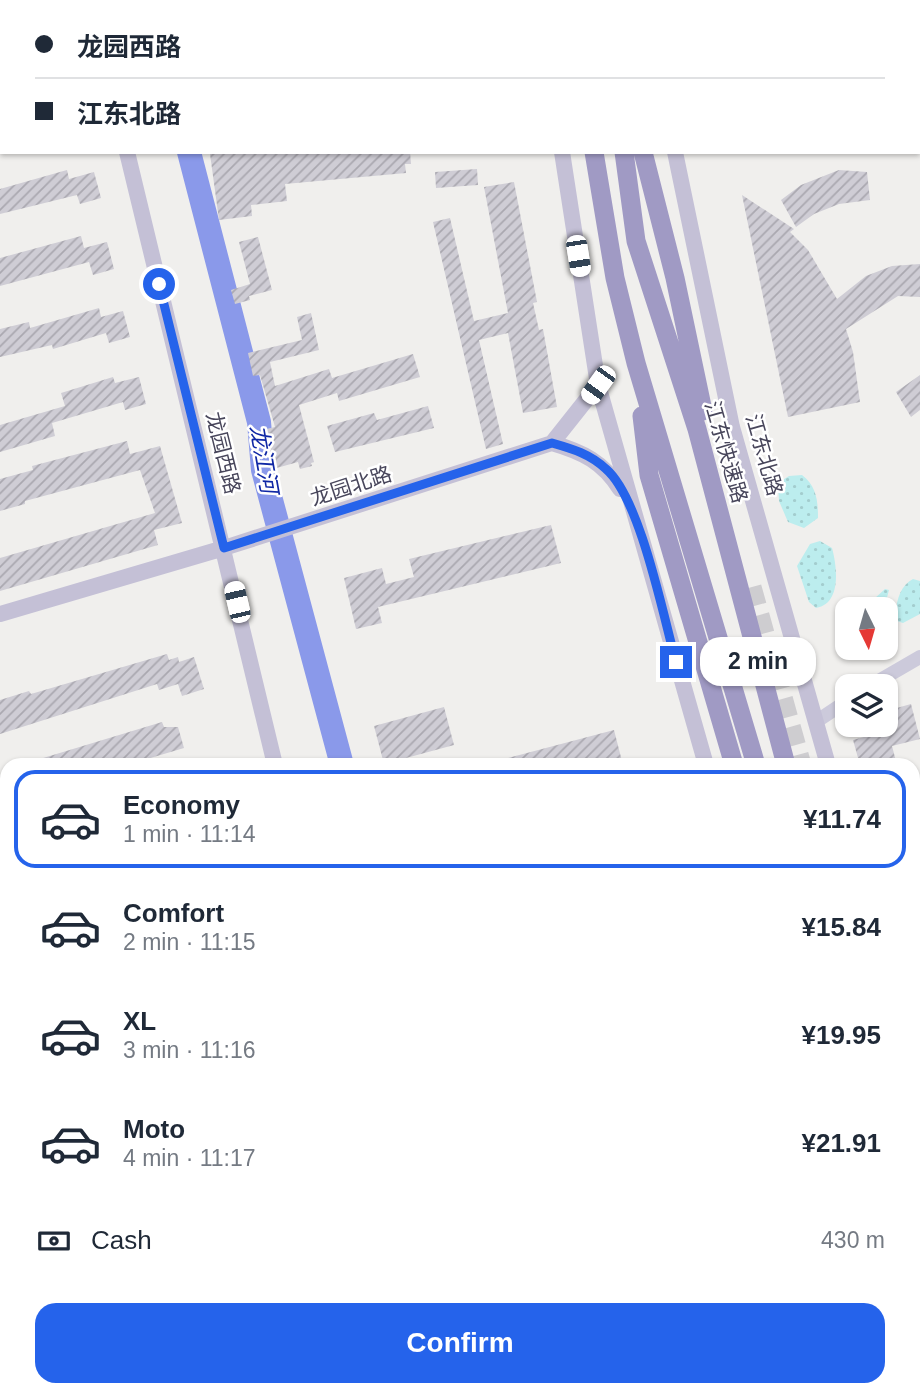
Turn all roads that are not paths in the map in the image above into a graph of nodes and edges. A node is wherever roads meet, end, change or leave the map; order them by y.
1 (127, 154) edge
2 (562, 154) edge
3 (592, 154) edge
4 (624, 154) edge
5 (644, 154) edge
6 (655, 154) edge
7 (675, 154) edge
8 (675, 278) junction
9 (635, 363) junction
10 (598, 385) junction
11 (552, 443) junction
12 (632, 508) junction
13 (224, 548) junction
14 (752, 587) tunnel mouth
15 (0, 614) edge
16 (920, 657) edge
17 (891, 674) edge
18 (835, 709) edge
19 (817, 721) junction
20 (273, 758) edge
21 (704, 758) edge
22 (732, 758) edge
23 (754, 758) edge
24 (784, 758) edge
25 (826, 758) edge

1 - 13 main road, 龙园西路
2 - 10 main road
3 - 9 highway
4 - 24 highway, 江东快速路
5 - 8 highway
6 - 8 highway
7 - 19 main road, 江东北路
8 - 14 highway
9 - 22 highway
9 - 23 highway
10 - 11 main road
10 - 12 main road
11 - 12 main road
11 - 13 main road, 龙园北路
12 - 21 main road
13 - 15 main road, 龙园北路
13 - 20 main road, 龙园西路
16 - 17 street
18 - 19 street
19 - 25 main road, 江东北路

